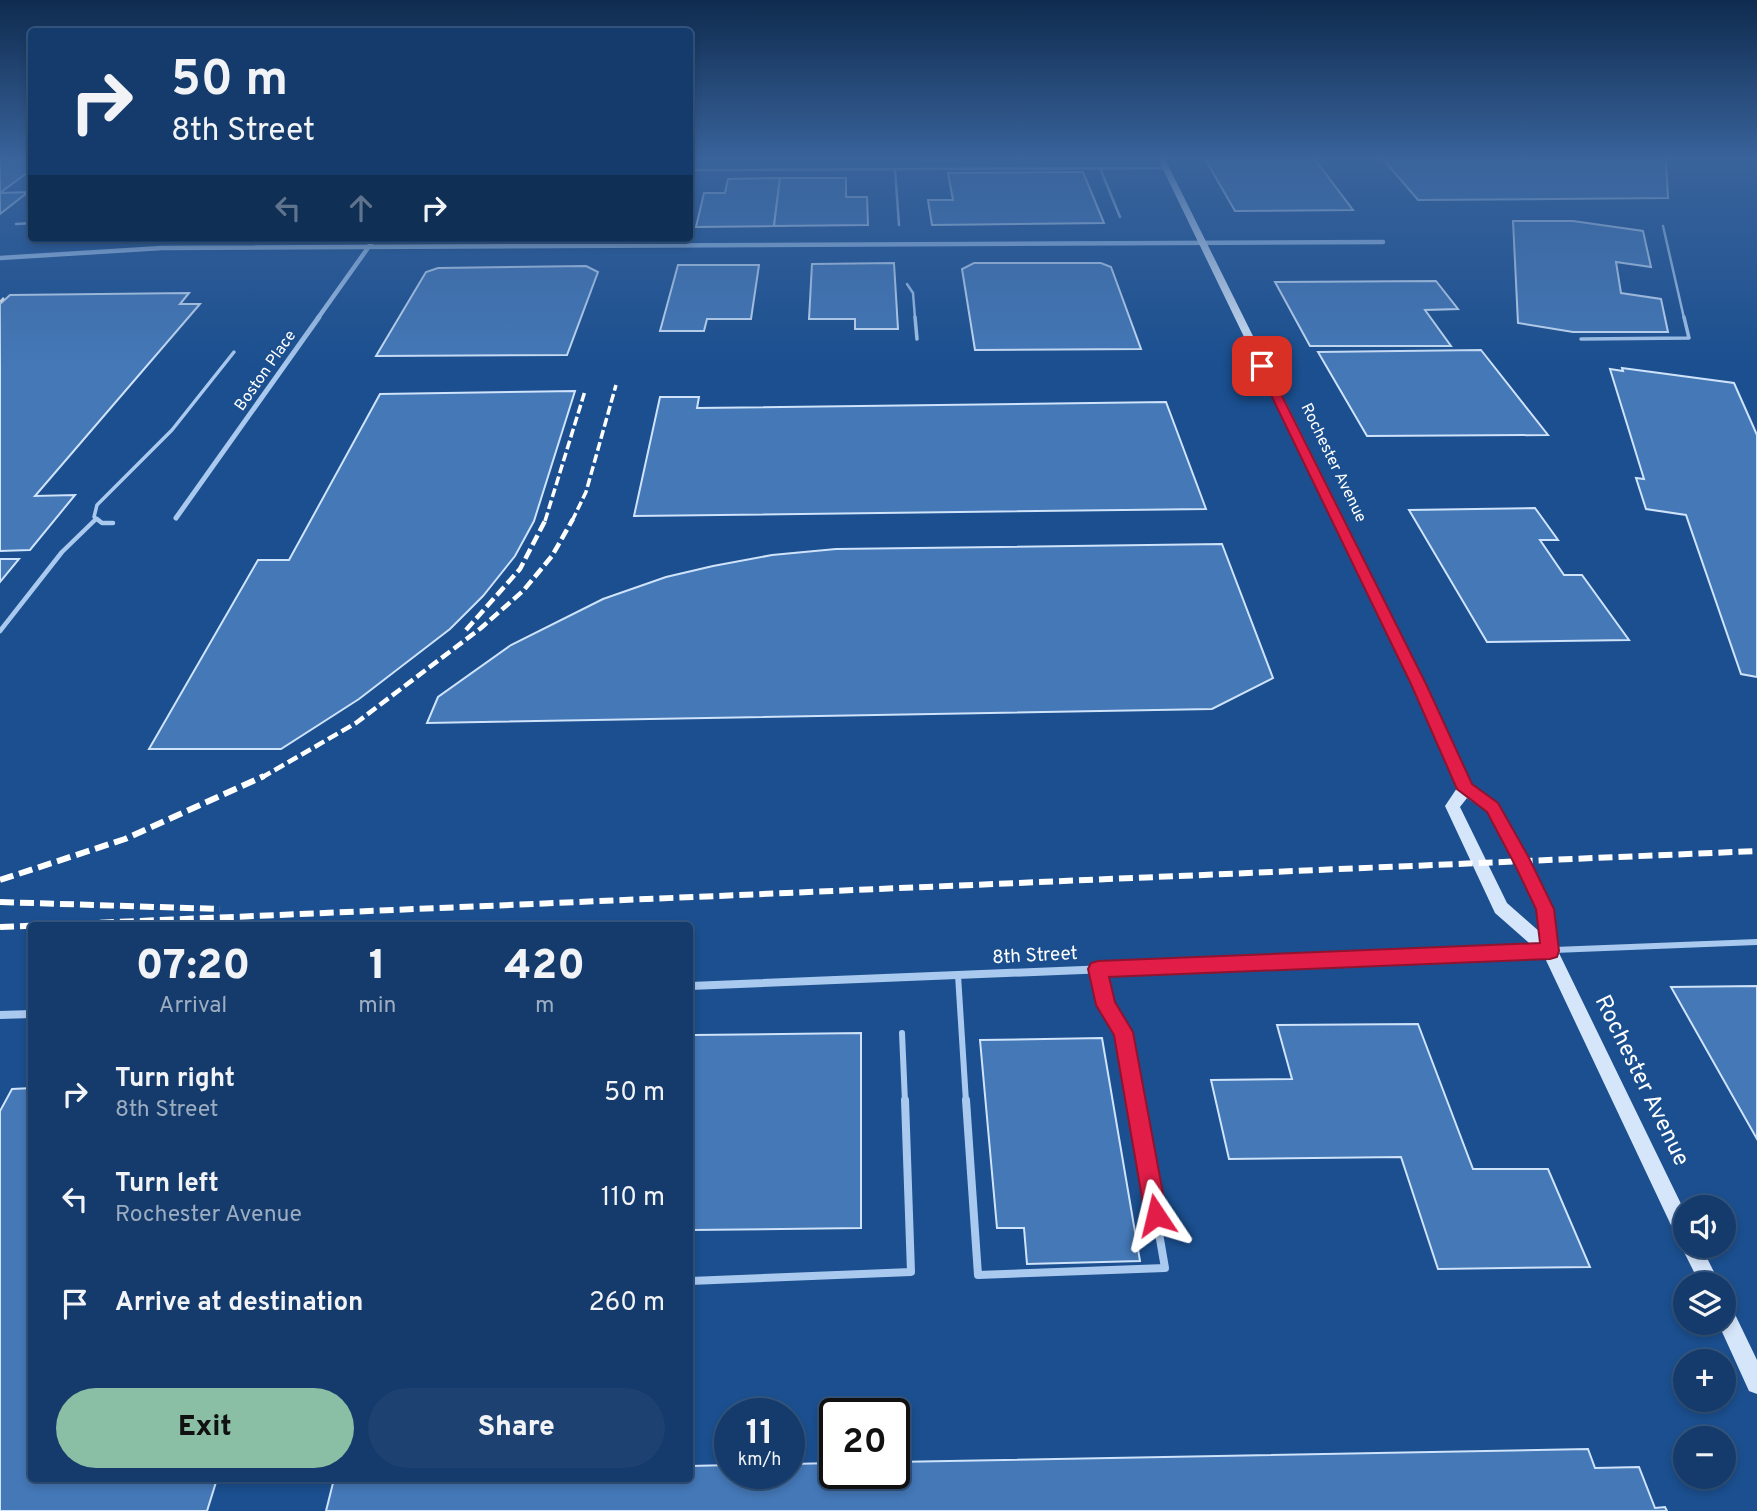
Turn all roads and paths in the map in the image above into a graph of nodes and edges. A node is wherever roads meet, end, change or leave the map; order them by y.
1 (1194, 228) edge
2 (1663, 228) edge
3 (372, 242) edge
4 (657, 242) edge
5 (1383, 242) dead end
6 (1202, 243) junction
7 (656, 246) junction
8 (368, 248) junction
9 (0, 258) edge
10 (907, 284) dead end
11 (1581, 338) dead end
12 (917, 339) dead end
13 (234, 352) dead end
14 (176, 518) dead end
15 (96, 519) junction
16 (113, 523) dead end
17 (0, 631) edge
18 (1465, 789) junction
19 (1757, 942) edge
20 (1550, 951) junction
21 (1098, 969) junction
22 (958, 975) junction
23 (693, 986) edge
24 (28, 1014) edge
25 (0, 1015) edge
26 (902, 1033) dead end
27 (1673, 1208) edge
28 (693, 1281) edge
29 (1734, 1335) edge
30 (1757, 1384) edge

1 - 6 main road, Rochester Avenue
2 - 11 lane
3 - 8 street, Boston Place
4 - 7 lane
5 - 6 street
6 - 7 street
6 - 18 main road, Rochester Avenue
7 - 8 street
8 - 9 street
8 - 14 street, Boston Place
10 - 12 lane
13 - 15 lane
15 - 16 lane
15 - 17 lane
18 - 20 main road, Rochester Avenue
18 - 20 main road, Rochester Avenue
19 - 20 lane
20 - 21 street, 8th Street
20 - 27 main road, Rochester Avenue
21 - 22 street, 8th Street
21 - 22 lane
22 - 23 street, 8th Street
24 - 25 street
26 - 28 lane
29 - 30 main road

